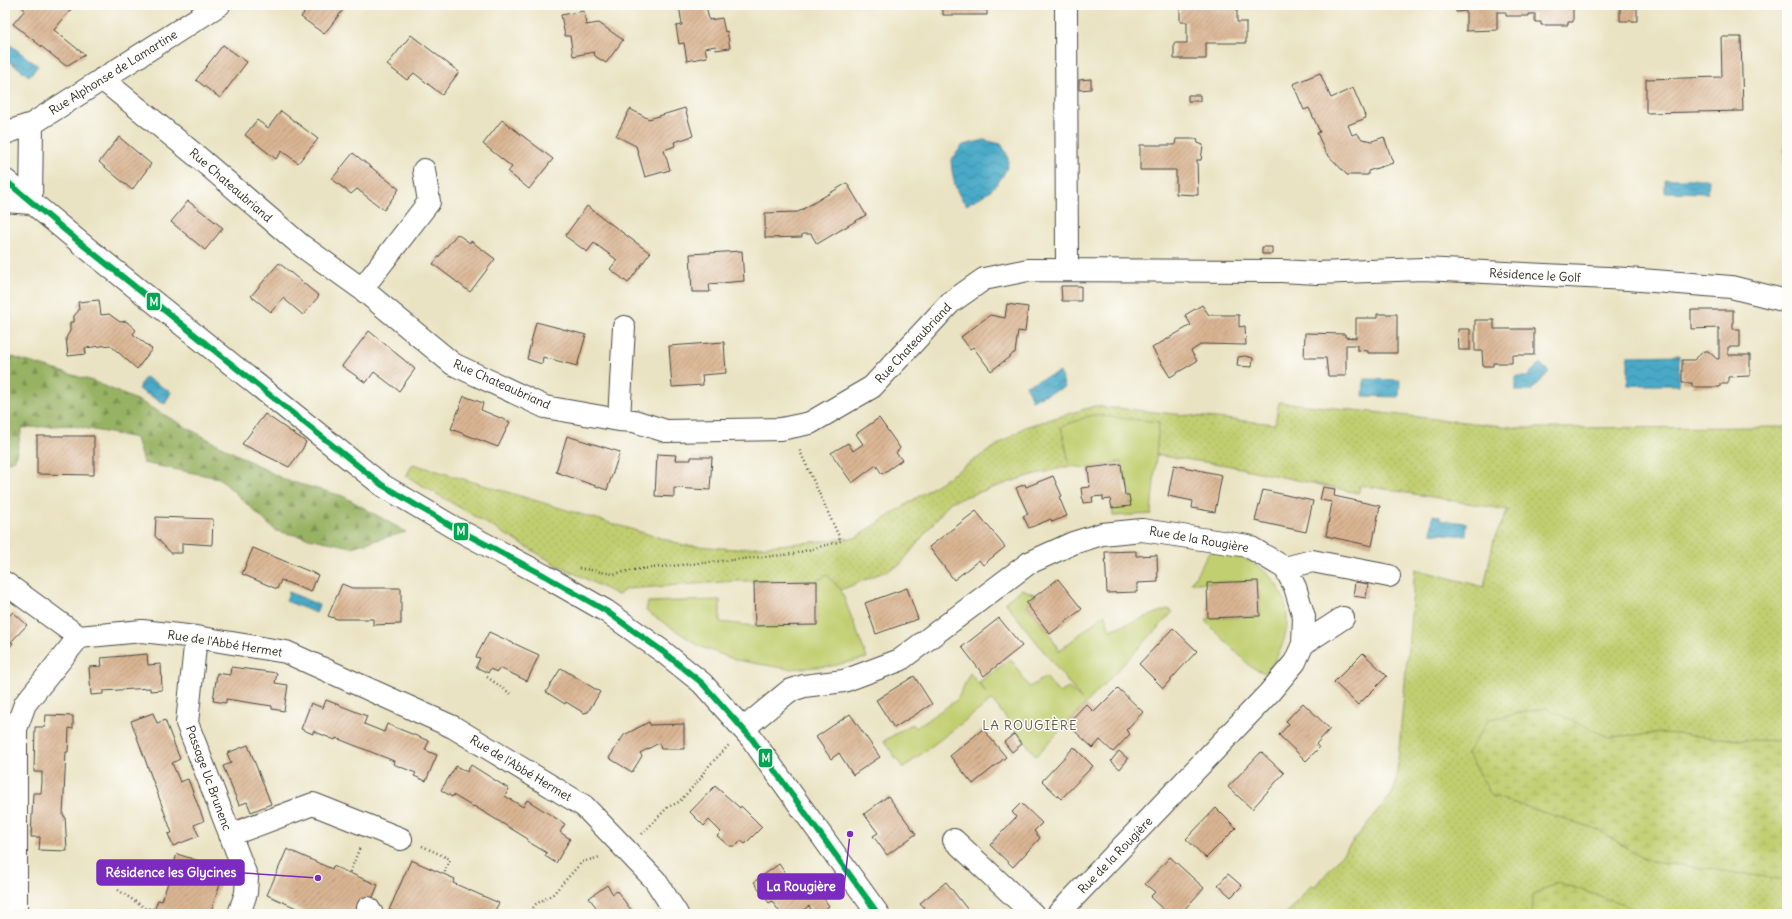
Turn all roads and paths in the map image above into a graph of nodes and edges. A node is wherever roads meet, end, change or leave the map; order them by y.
1 (219, 5) edge
2 (1066, 5) edge
3 (102, 79) junction
4 (32, 124) junction
5 (5, 133) edge
6 (424, 170) dead end
7 (5, 180) edge
8 (5, 201) edge
9 (31, 203) junction
10 (1067, 269) junction
11 (1281, 271) joint
12 (362, 289) junction
13 (1787, 300) edge
14 (624, 327) dead end
15 (619, 420) junction
16 (793, 427) junction
17 (1285, 568) junction
18 (546, 576) junction
19 (1389, 576) dead end
20 (5, 583) edge
21 (1343, 618) dead end
22 (80, 637) junction
23 (196, 637) junction
24 (1303, 644) junction
25 (487, 677) dead end
26 (511, 694) dead end
27 (743, 729) junction
28 (728, 745) dead end
29 (369, 826) junction
30 (644, 832) dead end
31 (230, 835) junction
32 (401, 839) joint
33 (954, 840) dead end
34 (602, 856) dead end
35 (350, 872) dead end
36 (444, 874) dead end
37 (118, 890) dead end
38 (154, 909) dead end
39 (770, 909) dead end
40 (16, 914) edge
41 (239, 914) edge
42 (528, 914) edge
43 (677, 914) edge
44 (764, 914) edge
45 (878, 914) edge
46 (1033, 914) edge
47 (1058, 914) edge

1 - 3 street, Rue Alphonse de Lamartine
2 - 10 street
3 - 4 street, Rue Alphonse de Lamartine
3 - 12 street, Rue Chateaubriand
4 - 5 street, Rue Alphonse de Lamartine
4 - 9 street
6 - 12 street
7 - 9 street
8 - 9 street
9 - 18 street
10 - 11 street, Rue Chateaubriand
10 - 16 street, Rue Chateaubriand
11 - 13 street, Résidence le Golf
12 - 15 street, Rue Chateaubriand
14 - 15 street
15 - 16 street, Rue Chateaubriand
16 - 18 path
17 - 19 street
17 - 24 street, Rue de la Rougière
17 - 27 street, Rue de la Rougière
18 - 27 street
20 - 22 street
21 - 24 street
22 - 23 street, Rue de l'Abbé Hermet
22 - 40 street
23 - 31 street, Passage Uc Brunenc
23 - 43 street, Rue de l'Abbé Hermet
24 - 47 street, Rue de la Rougière
25 - 26 path
27 - 45 street
28 - 30 path
29 - 31 street
29 - 32 street
29 - 35 path
31 - 41 street, Passage Uc Brunenc
32 - 36 path
33 - 46 street
34 - 42 path
37 - 38 path
39 - 44 path

